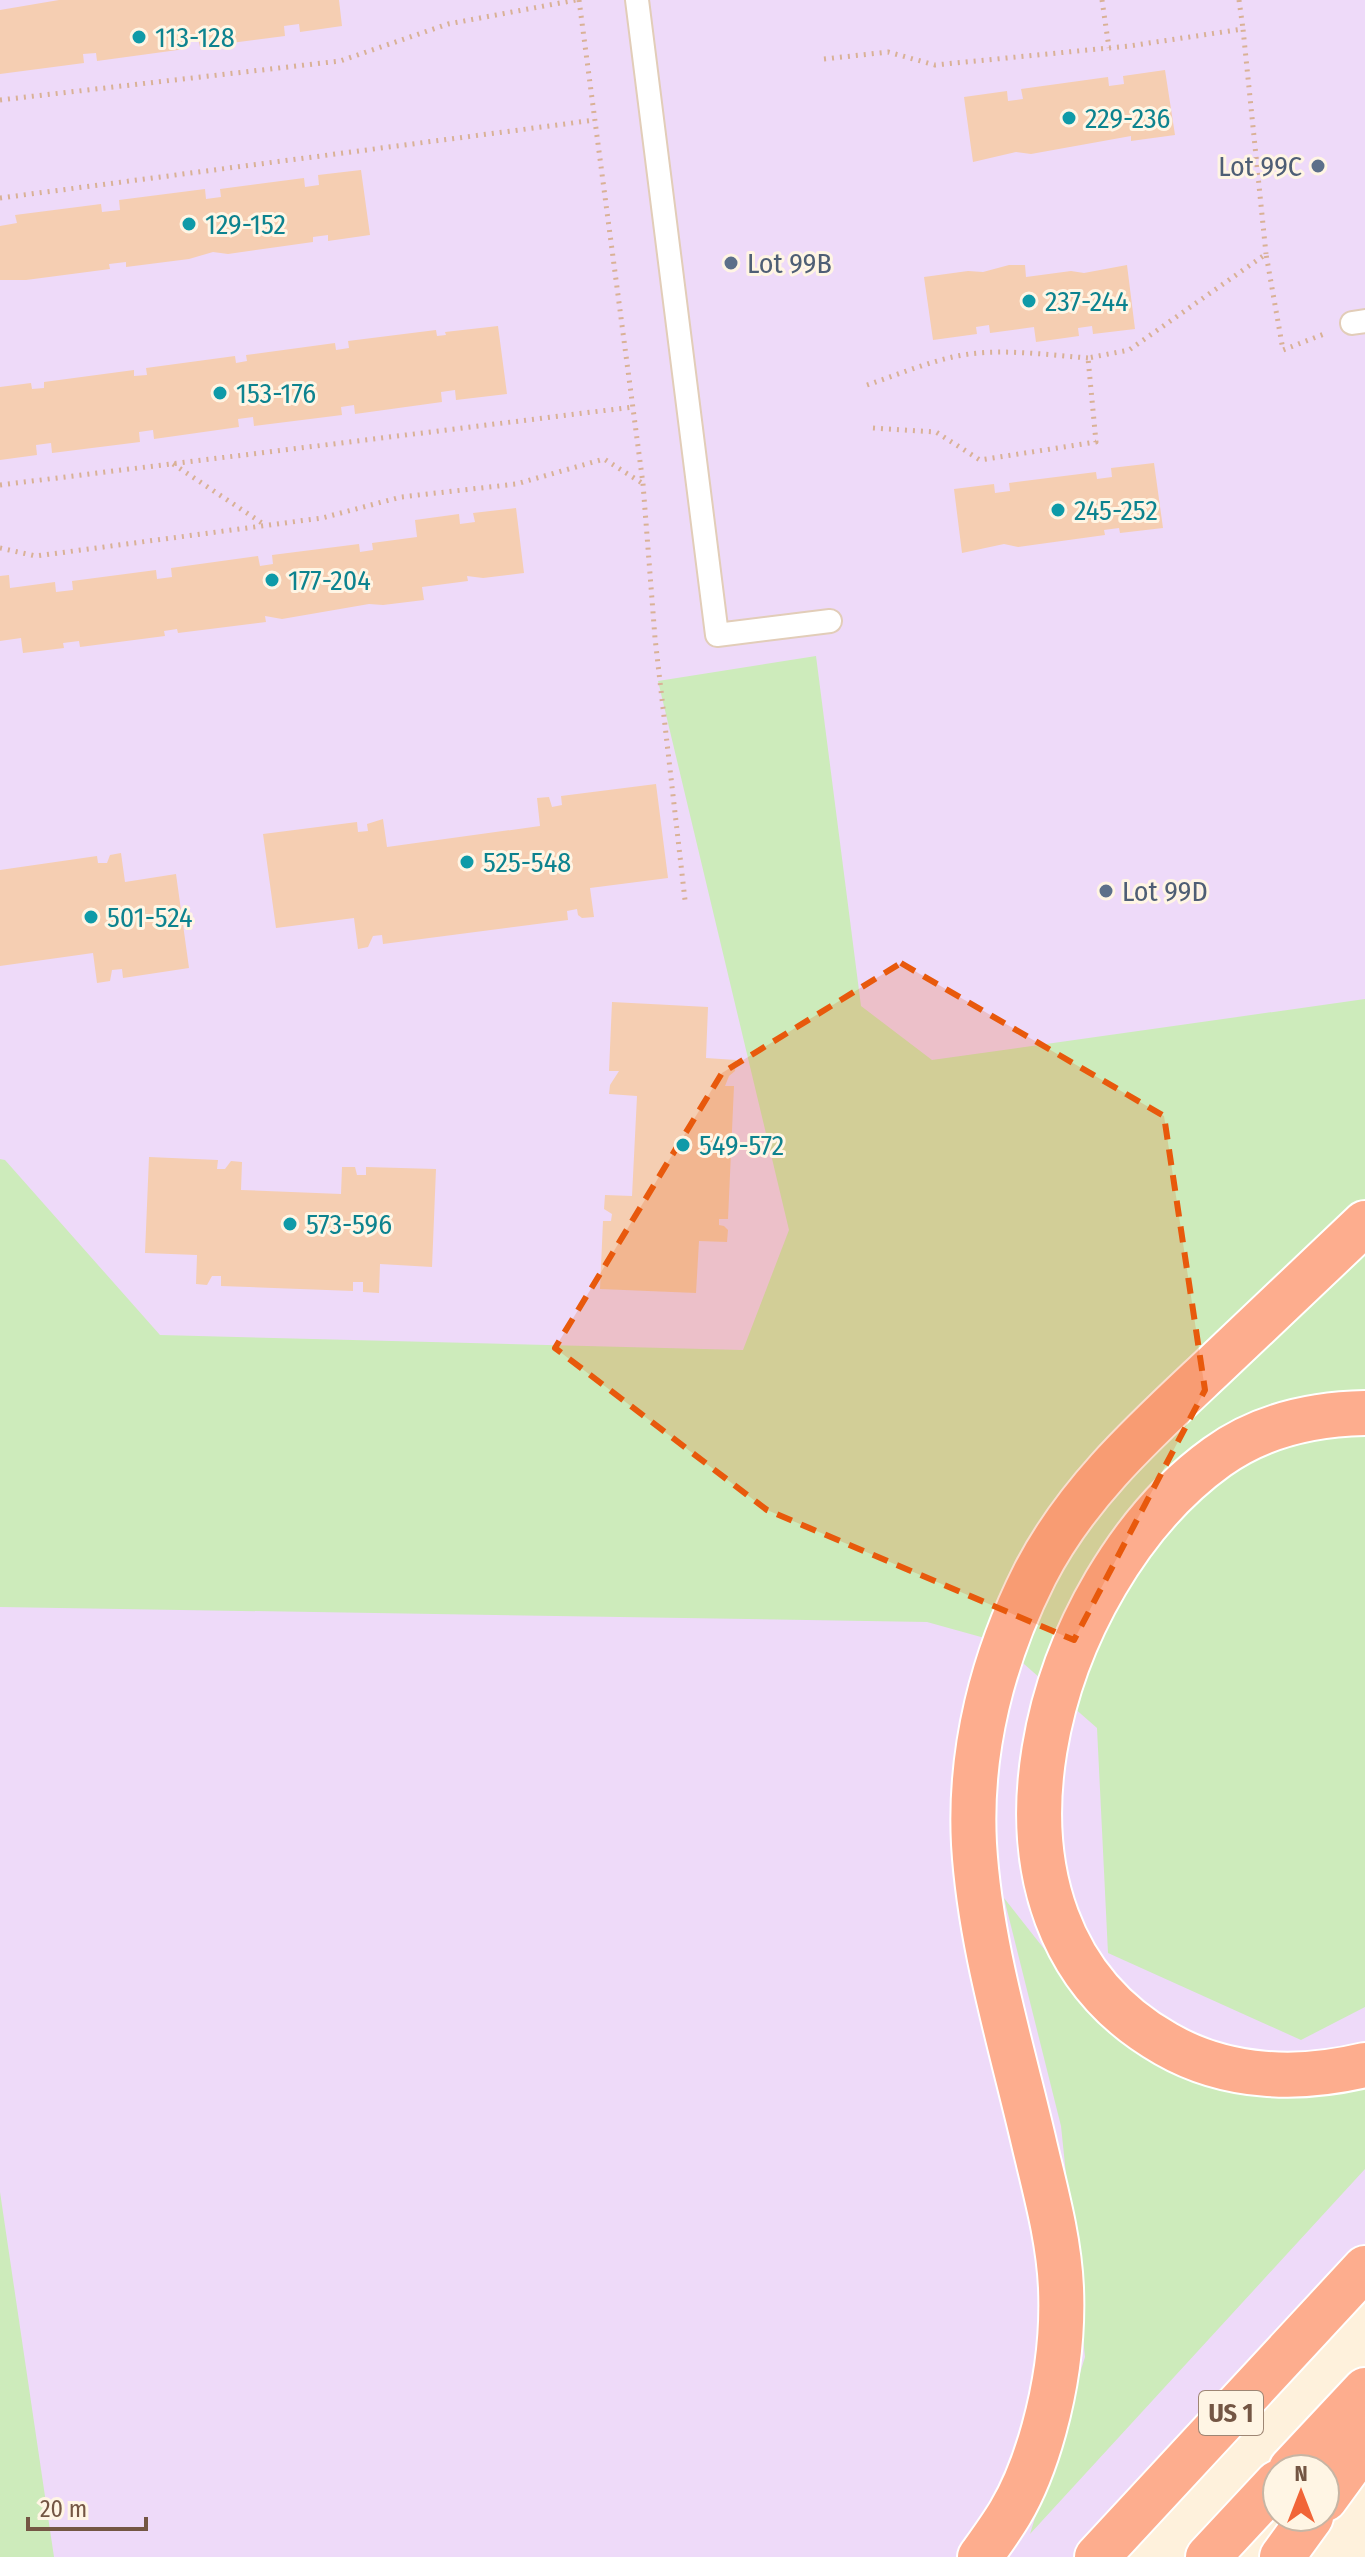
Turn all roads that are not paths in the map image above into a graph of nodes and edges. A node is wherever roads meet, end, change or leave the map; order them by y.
1 (637, 0) edge
2 (830, 621) dead end
3 (1365, 1223) edge
4 (1365, 1413) edge
5 (1365, 2065) edge
6 (1365, 2268) edge
7 (1365, 2390) edge
8 (1365, 2444) edge
9 (1306, 2453) edge
10 (1341, 2477) edge
11 (1261, 2500) edge
12 (1299, 2533) edge
13 (980, 2557) edge
14 (1097, 2557) edge
15 (1208, 2557) edge
16 (1282, 2557) edge

1 - 2 lane
3 - 13 highway
4 - 5 highway
6 - 14 highway, US 1
7 - 9 highway
8 - 10 highway
11 - 15 highway
12 - 16 highway

